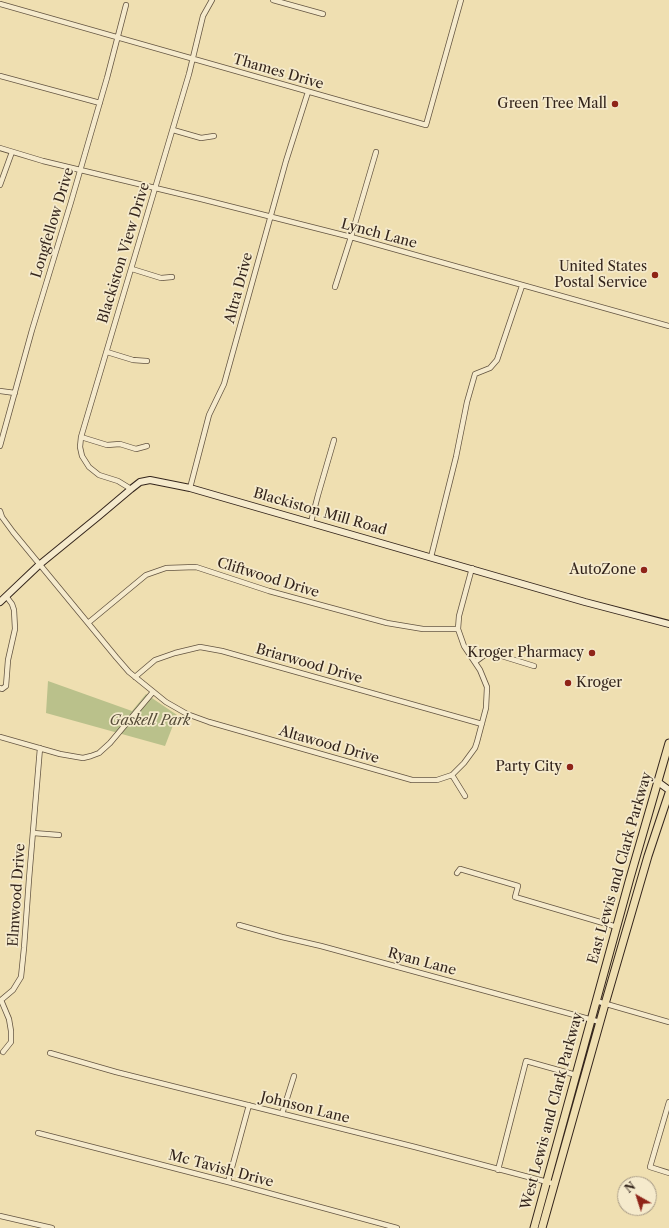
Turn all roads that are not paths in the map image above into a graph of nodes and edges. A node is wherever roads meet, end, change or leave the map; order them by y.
1 (212, 0) edge
2 (273, 0) edge
3 (461, 0) edge
4 (0, 4) edge
5 (126, 5) dead end
6 (323, 14) dead end
7 (118, 37) junction
8 (193, 59) junction
9 (0, 76) edge
10 (308, 92) junction
11 (100, 103) junction
12 (173, 130) junction
13 (214, 136) dead end
14 (0, 148) edge
15 (12, 152) junction
16 (376, 152) dead end
17 (80, 170) junction
18 (0, 186) edge
19 (156, 188) junction
20 (270, 216) junction
21 (351, 237) junction
22 (132, 269) junction
23 (172, 278) dead end
24 (522, 286) junction
25 (335, 287) dead end
26 (669, 326) edge
27 (107, 352) junction
28 (147, 361) dead end
29 (0, 391) edge
30 (15, 392) junction
31 (81, 437) junction
32 (334, 440) dead end
33 (0, 446) edge
34 (148, 446) dead end
35 (190, 488) junction
36 (131, 489) junction
37 (0, 511) edge
38 (5, 521) junction
39 (311, 522) junction
40 (0, 525) edge
41 (431, 557) junction
42 (39, 565) junction
43 (472, 568) junction
44 (6, 596) junction
45 (0, 602) edge
46 (88, 623) junction
47 (669, 624) edge
48 (458, 629) junction
49 (476, 662) junction
50 (534, 666) dead end
51 (135, 677) junction
52 (0, 688) edge
53 (153, 692) junction
54 (482, 724) junction
55 (0, 737) edge
56 (669, 743) edge
57 (40, 748) junction
58 (452, 775) junction
59 (658, 782) junction
60 (669, 783) edge
61 (669, 792) edge
62 (465, 796) dead end
63 (33, 833) junction
64 (59, 835) dead end
65 (457, 873) dead end
66 (239, 925) dead end
67 (616, 927) junction
68 (1, 1000) edge
69 (596, 1001) junction
70 (605, 1004) junction
71 (591, 1019) junction
72 (600, 1022) junction
73 (669, 1022) edge
74 (3, 1052) dead end
75 (50, 1054) dead end
76 (576, 1075) junction
77 (294, 1076) dead end
78 (669, 1102) edge
79 (249, 1105) junction
80 (282, 1114) junction
81 (38, 1133) dead end
82 (498, 1170) junction
83 (669, 1173) edge
84 (228, 1182) junction
85 (547, 1182) junction
86 (554, 1184) junction
87 (0, 1216) edge
88 (52, 1228) edge
89 (397, 1228) edge
90 (534, 1228) edge
91 (542, 1228) edge

1 - 8 street, Blackiston View Drive
2 - 6 street
3 - 10 street, Thames Drive
4 - 7 street, Thames Drive
5 - 7 street, Longfellow Drive
7 - 8 street, Thames Drive
7 - 11 street, Longfellow Drive
8 - 10 street, Thames Drive
8 - 12 street, Blackiston View Drive
9 - 11 street
10 - 20 street, Altra Drive
11 - 17 street, Longfellow Drive
12 - 13 street
12 - 19 street, Blackiston View Drive
14 - 15 street, Lynch Lane
15 - 17 street, Lynch Lane
15 - 18 street
16 - 21 street
17 - 19 street, Lynch Lane
17 - 30 street, Longfellow Drive
19 - 20 street, Lynch Lane
19 - 22 street, Blackiston View Drive
20 - 21 street, Lynch Lane
20 - 35 street, Altra Drive
21 - 24 street, Lynch Lane
21 - 25 street
22 - 23 street
22 - 27 street, Blackiston View Drive
24 - 26 street, Lynch Lane
24 - 41 street
27 - 28 street
27 - 31 street, Blackiston View Drive
29 - 30 street
30 - 33 street, Longfellow Drive
31 - 34 street
31 - 36 street, Blackiston View Drive
32 - 39 street
35 - 36 main road, Blackiston Mill Road
35 - 39 main road, Blackiston Mill Road
36 - 42 main road, Blackiston Mill Road
37 - 38 street
38 - 40 street
38 - 42 street
39 - 41 main road, Blackiston Mill Road
41 - 43 main road, Blackiston Mill Road
42 - 44 main road, Blackiston Mill Road
42 - 46 street, Altawood Drive
43 - 47 main road, Blackiston Mill Road
43 - 48 street
44 - 45 main road, Blackiston Mill Road
44 - 52 street
46 - 48 street, Cliftwood Drive
46 - 51 street, Altawood Drive
48 - 49 street
49 - 50 street
49 - 54 street
51 - 53 street, Altawood Drive
51 - 54 street, Briarwood Drive
53 - 57 street
53 - 58 street, Altawood Drive
54 - 58 street
55 - 57 street
56 - 59 main road, East Lewis and Clark Parkway
57 - 63 street, Elmwood Drive
58 - 62 street
59 - 60 main road
59 - 61 main road
59 - 67 main road, East Lewis and Clark Parkway
61 - 70 main road, East Lewis and Clark Parkway
63 - 64 street, Elmwood Drive
63 - 68 street, Elmwood Drive
65 - 67 street
66 - 71 street, Ryan Lane
67 - 69 main road, East Lewis and Clark Parkway
68 - 74 street, Elmwood Drive
69 - 70 street
69 - 71 main road, West Lewis and Clark Parkway
70 - 72 main road, West Lewis and Clark Parkway
70 - 73 street
71 - 72 street, Ryan Lane
71 - 76 main road, West Lewis and Clark Parkway
72 - 86 main road, West Lewis and Clark Parkway
75 - 79 street, Johnson Lane
76 - 82 street
76 - 85 main road, West Lewis and Clark Parkway
77 - 80 street
78 - 83 street
79 - 80 street, Johnson Lane
79 - 84 street
80 - 82 street, Johnson Lane
81 - 84 street, Mc Tavish Drive
82 - 85 street, Johnson Lane
84 - 89 street, Mc Tavish Drive
85 - 86 street, Johnson Lane
85 - 90 main road, West Lewis and Clark Parkway
86 - 91 main road, West Lewis and Clark Parkway
87 - 88 street

